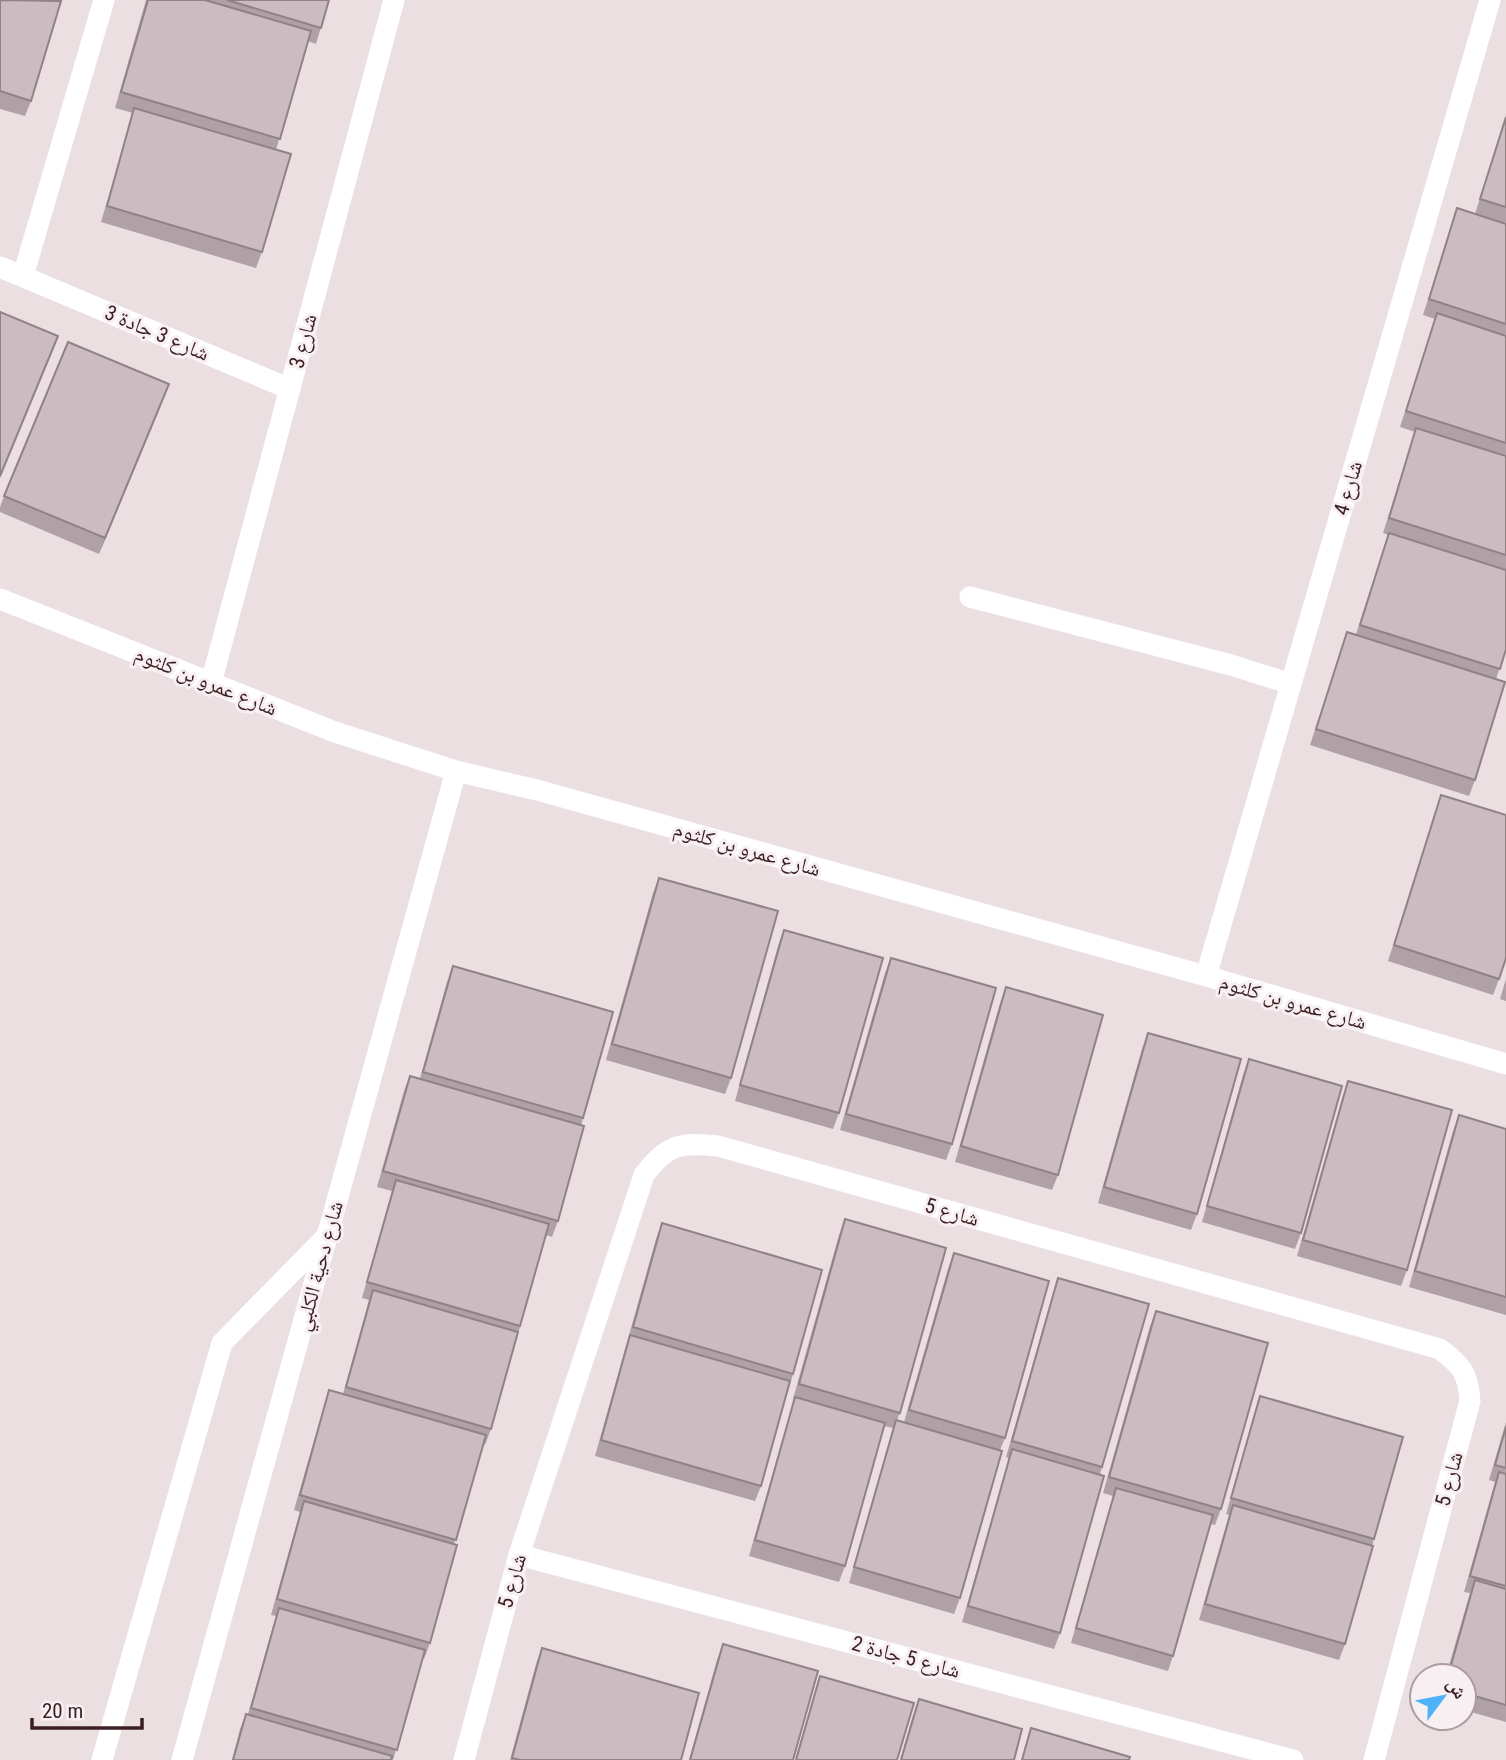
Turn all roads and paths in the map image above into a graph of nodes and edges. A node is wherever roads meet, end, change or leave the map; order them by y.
1 (104, 0) edge
2 (394, 0) edge
3 (1490, 0) edge
4 (0, 267) edge
5 (23, 276) junction
6 (290, 389) junction
7 (970, 597) dead end
8 (0, 599) edge
9 (211, 683) junction
10 (1291, 684) junction
11 (456, 772) junction
12 (1206, 976) junction
13 (1506, 1064) edge
14 (327, 1235) junction
15 (519, 1555) junction
16 (102, 1760) edge
17 (183, 1760) edge
18 (464, 1760) edge
19 (1293, 1760) edge
20 (1374, 1760) edge

1 - 5 street
2 - 6 street, شارع 3
3 - 10 street, شارع 4
4 - 5 street, شارع 3 جادة 3
5 - 6 street, شارع 3 جادة 3
6 - 9 street, شارع 3
7 - 10 street
8 - 9 street, شارع عمرو بن كلثوم
9 - 11 street, شارع عمرو بن كلثوم
10 - 12 street, شارع 4
11 - 12 street, شارع عمرو بن كلثوم
11 - 14 street, شارع دحية الكلبي
12 - 13 street, شارع عمرو بن كلثوم
14 - 16 street
14 - 17 street, شارع دحية الكلبي
15 - 18 street, شارع 5
15 - 19 street, شارع 5 جادة 2
15 - 20 street, شارع 5

